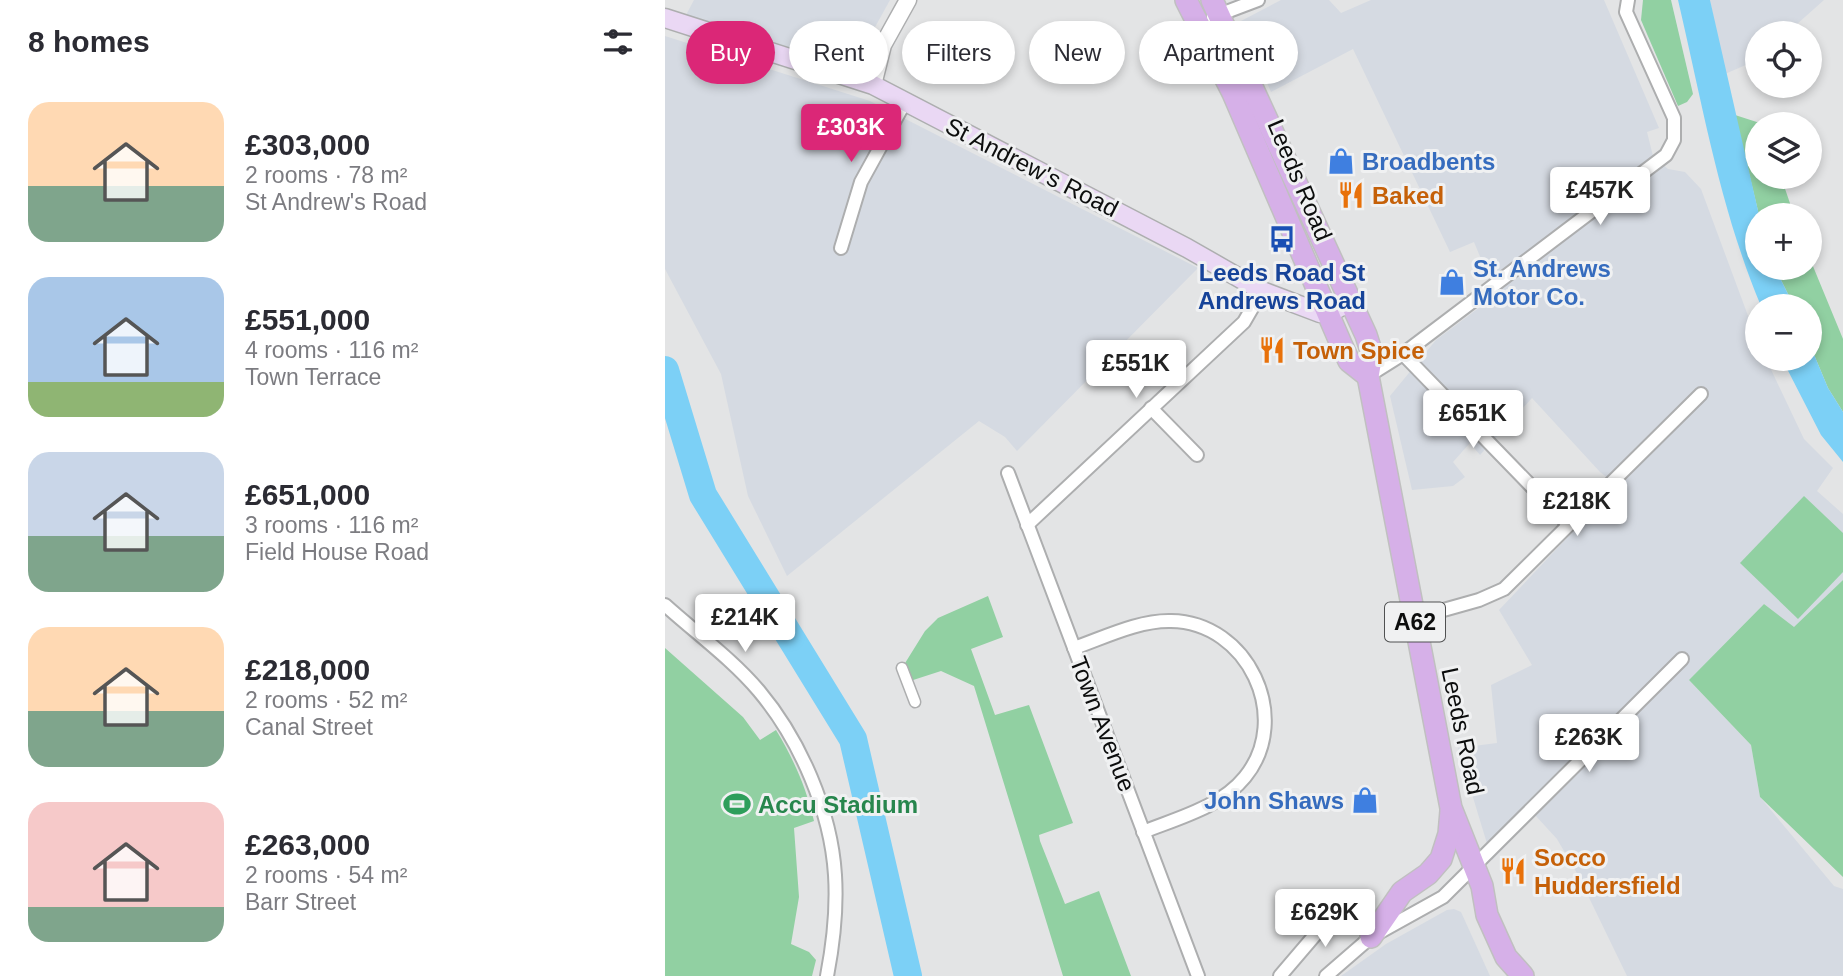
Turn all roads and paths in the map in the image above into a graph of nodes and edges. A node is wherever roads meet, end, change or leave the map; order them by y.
1 (908, 0) edge
2 (1187, 0) edge
3 (1258, 0) edge
4 (1628, 0) edge
5 (1216, 7) edge
6 (665, 18) edge
7 (1198, 21) edge
8 (1200, 21) edge
9 (888, 36) edge
10 (789, 58) edge
11 (870, 84) edge
12 (1227, 84) edge
13 (873, 85) joint
14 (905, 102) junction
15 (841, 248) dead end
16 (1262, 291) junction
17 (1350, 302) junction
18 (1329, 313) junction
19 (1403, 354) junction
20 (1368, 376) junction
21 (1701, 394) dead end
22 (1151, 408) junction
23 (1197, 455) dead end
24 (1008, 472) dead end
25 (1567, 523) junction
26 (1027, 525) junction
27 (665, 605) edge
28 (1415, 618) junction
29 (1074, 648) junction
30 (1682, 659) dead end
31 (902, 668) dead end
32 (915, 702) dead end
33 (1451, 808) junction
34 (1143, 832) junction
35 (1472, 864) junction
36 (1344, 901) dead end
37 (1371, 937) junction
38 (827, 976) edge
39 (1198, 976) edge
40 (1280, 976) edge
41 (1326, 976) edge
42 (1524, 976) edge

1 - 9 street
2 - 7 main road, Leeds Road
3 - 5 street
4 - 19 street
5 - 8 street
5 - 17 main road, Leeds Road / A62
6 - 10 main road, St Andrew's Road
11 - 13 main road, St Andrew's Road
12 - 18 main road, Leeds Road
13 - 14 main road, St Andrew's Road
14 - 15 street
14 - 16 main road, St Andrew's Road
16 - 18 main road, St Andrew's Road
16 - 22 street
17 - 18 main road
17 - 20 main road, Leeds Road / A62
18 - 20 main road, Leeds Road
19 - 20 street
19 - 25 street
20 - 28 main road, Leeds Road / A62
21 - 25 street
22 - 23 street
22 - 26 street
24 - 26 street, Town Avenue
25 - 28 street
26 - 29 street, Town Avenue
27 - 38 street
28 - 33 main road, Leeds Road / A62
29 - 34 street, Town Avenue
29 - 34 street
30 - 35 street
31 - 32 street
33 - 35 main road, Leeds Road / A62
33 - 37 main road
34 - 39 street, Town Avenue
35 - 37 street
35 - 42 main road, Leeds Road / A62
36 - 40 street
37 - 41 street

